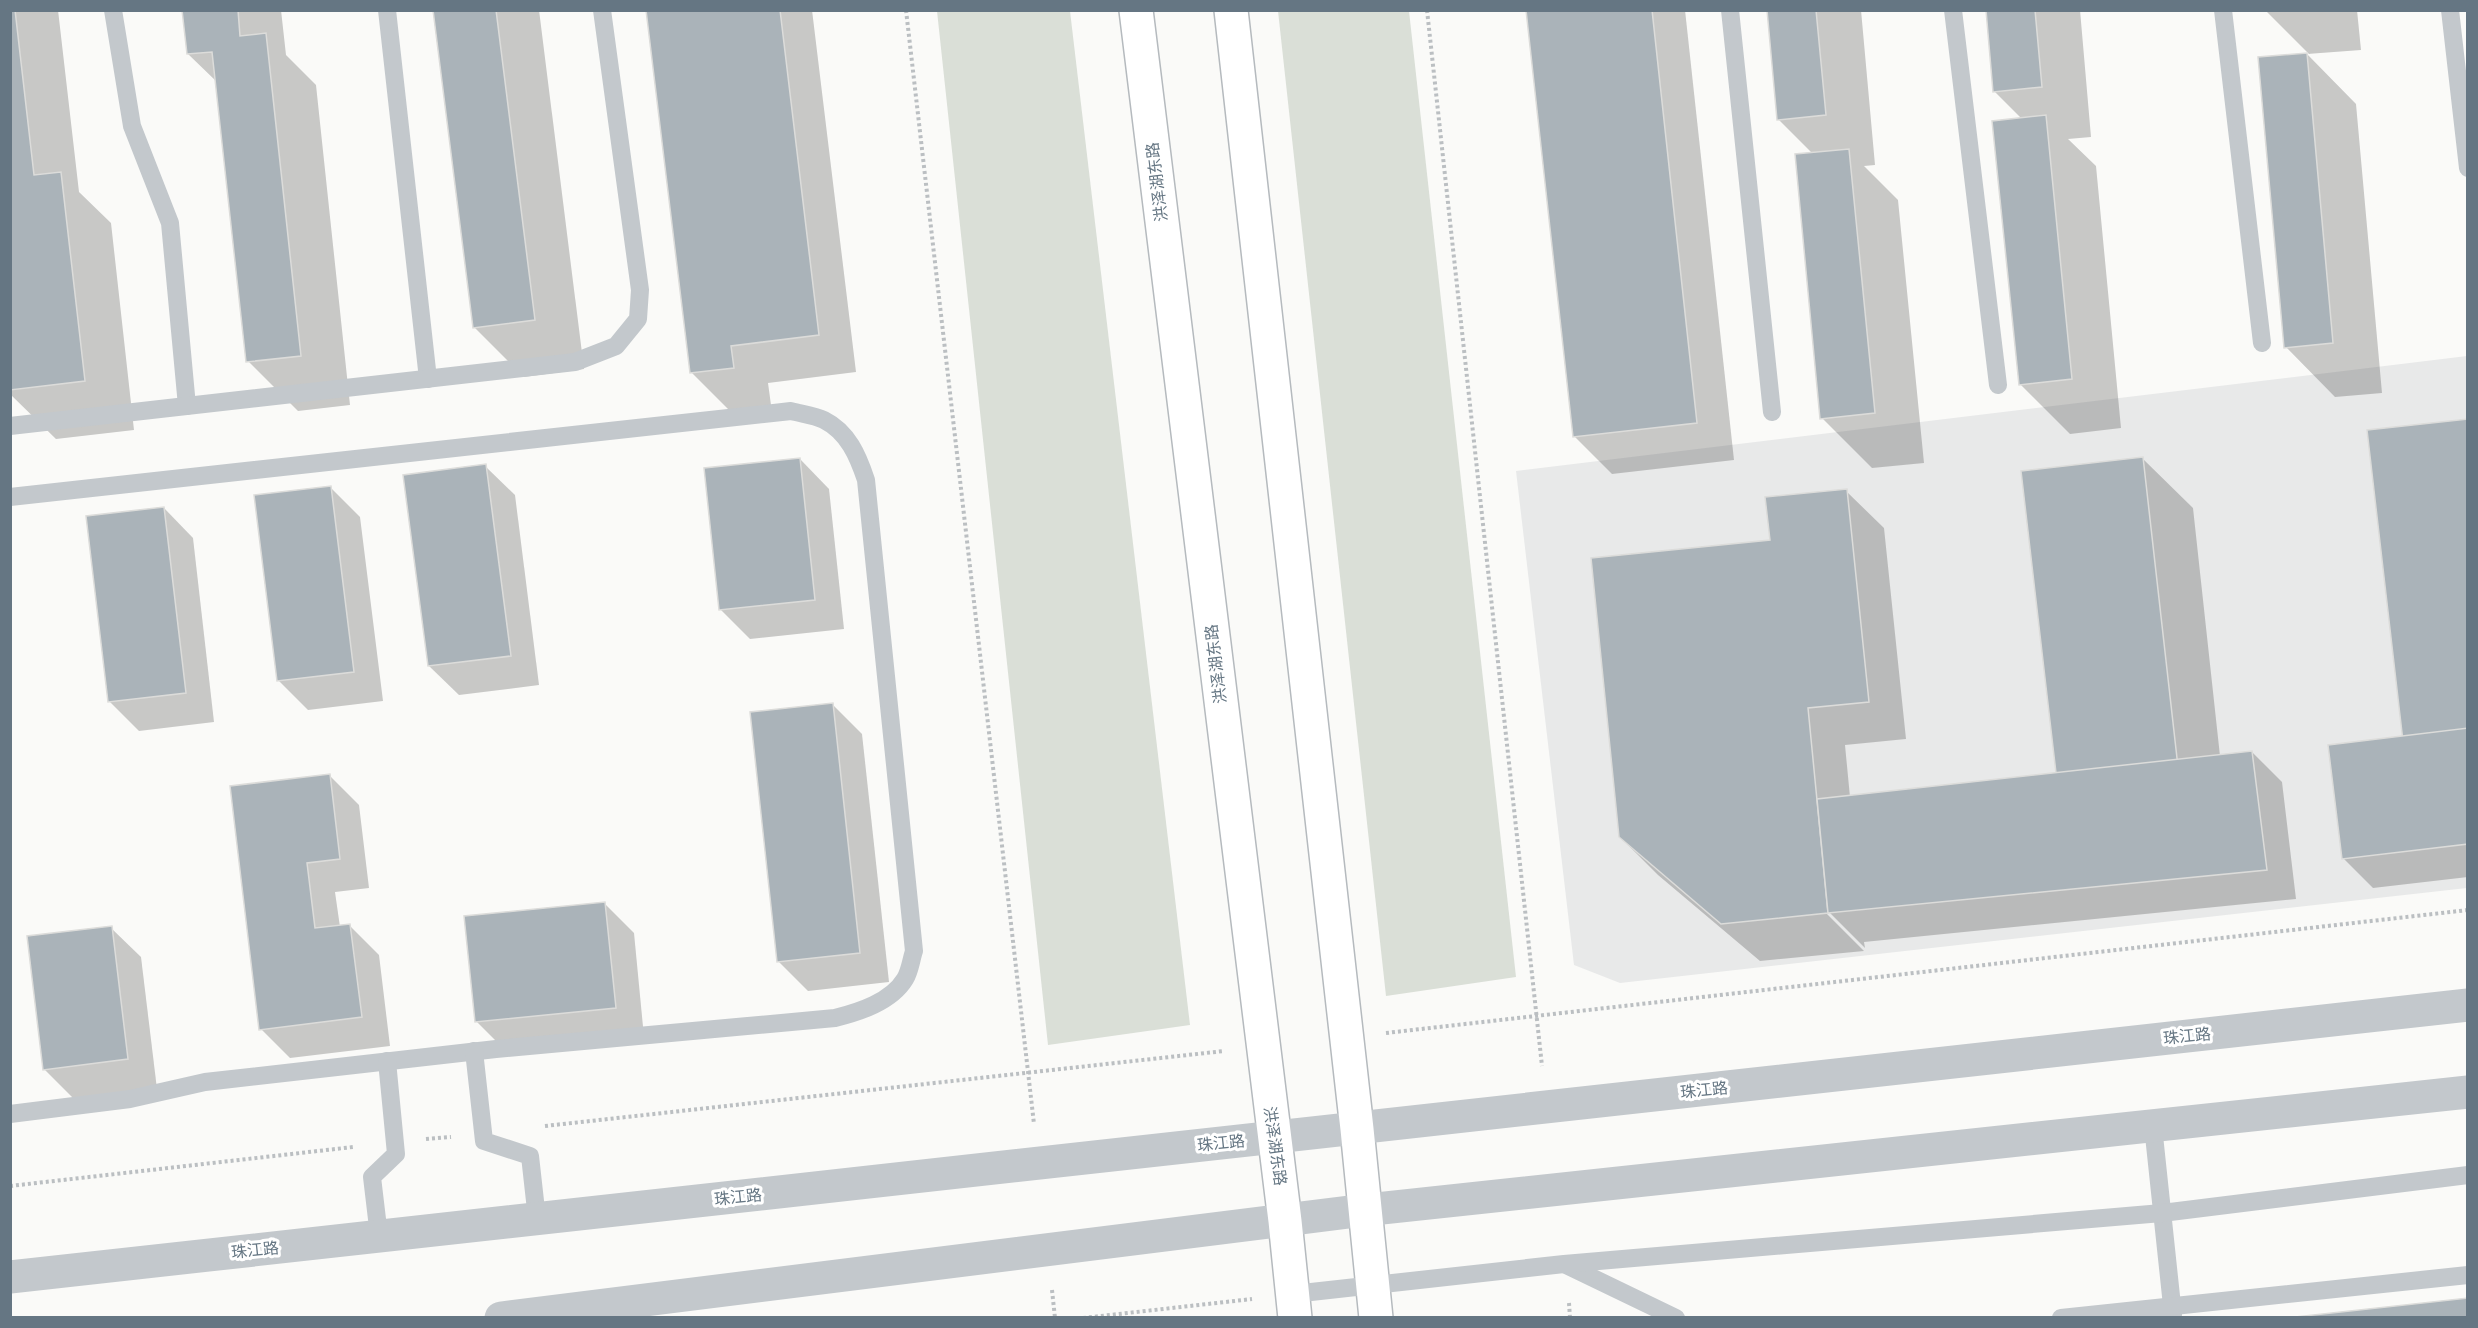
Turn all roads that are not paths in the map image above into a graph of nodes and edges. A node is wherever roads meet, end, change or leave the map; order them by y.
1 (113, 10) edge
2 (387, 10) edge
3 (602, 10) edge
4 (1136, 10) edge
5 (1231, 10) edge
6 (1730, 10) edge
7 (1953, 10) edge
8 (2223, 10) edge
9 (2450, 10) edge
10 (2468, 168) edge
11 (2262, 343) dead end
12 (428, 379) junction
13 (1998, 385) dead end
14 (187, 406) junction
15 (1772, 412) dead end
16 (10, 426) edge
17 (10, 497) edge
18 (2468, 1005) edge
19 (474, 1051) junction
20 (387, 1061) junction
21 (2468, 1092) edge
22 (10, 1114) edge
23 (2152, 1126) junction
24 (1357, 1129) junction
25 (1274, 1138) junction
26 (2468, 1174) edge
27 (1365, 1210) junction
28 (2162, 1213) junction
29 (537, 1219) junction
30 (1285, 1221) junction
31 (379, 1236) junction
32 (1564, 1264) junction
33 (2468, 1275) edge
34 (10, 1277) edge
35 (1373, 1285) junction
36 (1294, 1306) edge
37 (2173, 1311) edge
38 (501, 1317) edge
39 (1376, 1317) edge
40 (1676, 1317) edge
41 (2061, 1317) edge

1 - 14 lane
2 - 12 lane
3 - 12 lane
4 - 25 main road, 洪泽湖东路
5 - 24 main road
6 - 15 lane
7 - 13 lane
8 - 11 lane
9 - 10 lane
12 - 14 lane
14 - 16 lane
17 - 19 lane
18 - 24 street, 珠江路
19 - 20 lane
19 - 29 lane
20 - 22 lane
20 - 31 lane
21 - 23 street
23 - 27 street
23 - 28 lane
24 - 25 street, 珠江路
24 - 27 main road
25 - 29 street, 珠江路
25 - 30 main road, 洪泽湖东路
26 - 28 lane
27 - 30 street
27 - 35 main road
28 - 32 lane
28 - 37 lane
29 - 31 street, 珠江路
30 - 36 main road, 洪泽湖东路
30 - 38 street
31 - 34 street, 珠江路
32 - 35 lane
32 - 40 lane
33 - 37 lane
35 - 36 lane
35 - 39 main road
37 - 41 lane

